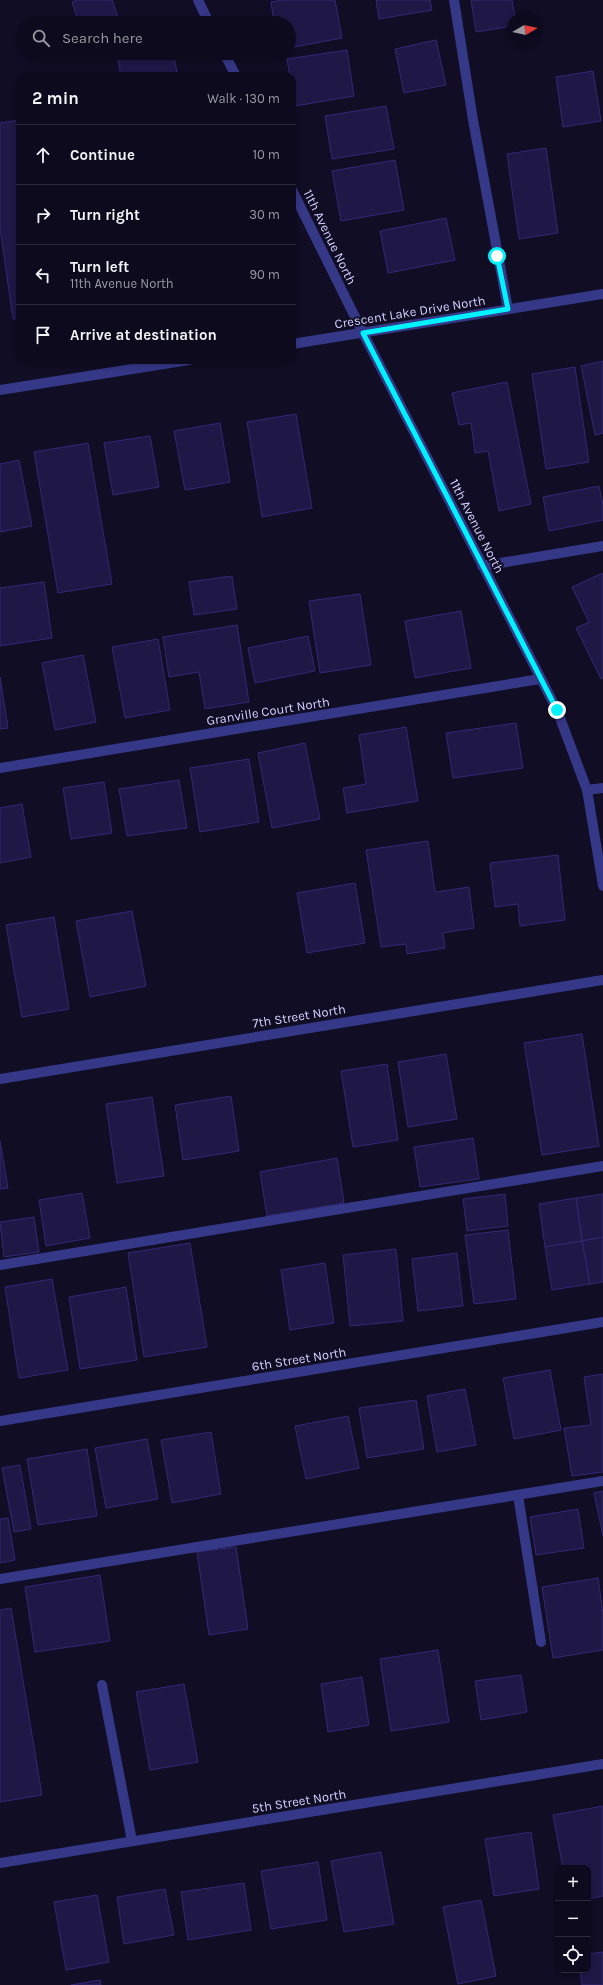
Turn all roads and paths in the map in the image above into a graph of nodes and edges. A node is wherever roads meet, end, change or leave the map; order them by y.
1 (198, 0) edge
2 (454, 0) edge
3 (206, 16) edge
4 (228, 60) edge
5 (234, 72) edge
6 (296, 198) edge
7 (603, 294) edge
8 (508, 309) junction
9 (363, 333) junction
10 (296, 343) edge
11 (164, 364) edge
12 (0, 390) edge
13 (603, 546) edge
14 (482, 566) junction
15 (540, 679) junction
16 (0, 768) edge
17 (603, 788) edge
18 (587, 790) junction
19 (603, 886) edge
20 (603, 980) edge
21 (0, 1079) edge
22 (603, 1166) edge
23 (0, 1265) edge
24 (603, 1322) edge
25 (0, 1421) edge
26 (603, 1481) edge
27 (518, 1495) junction
28 (0, 1579) edge
29 (541, 1642) dead end
30 (102, 1685) dead end
31 (603, 1764) edge
32 (132, 1841) junction
33 (0, 1863) edge

1 - 3 street
2 - 8 street
4 - 5 street
6 - 9 street, 11th Avenue North
7 - 8 street, Crescent Lake Drive North
8 - 9 street, Crescent Lake Drive North
9 - 10 street, Crescent Lake Drive North
9 - 14 street, 11th Avenue North
11 - 12 street
13 - 14 street
14 - 15 street, 11th Avenue North
15 - 16 street, Granville Court North
15 - 18 street, 11th Avenue North
17 - 18 street
18 - 19 street, 11th Avenue North
20 - 21 street, 7th Street North
22 - 23 street
24 - 25 street, 6th Street North
26 - 27 street
27 - 28 street
27 - 29 street
30 - 32 street
31 - 32 street, 5th Street North
32 - 33 street, 5th Street North

